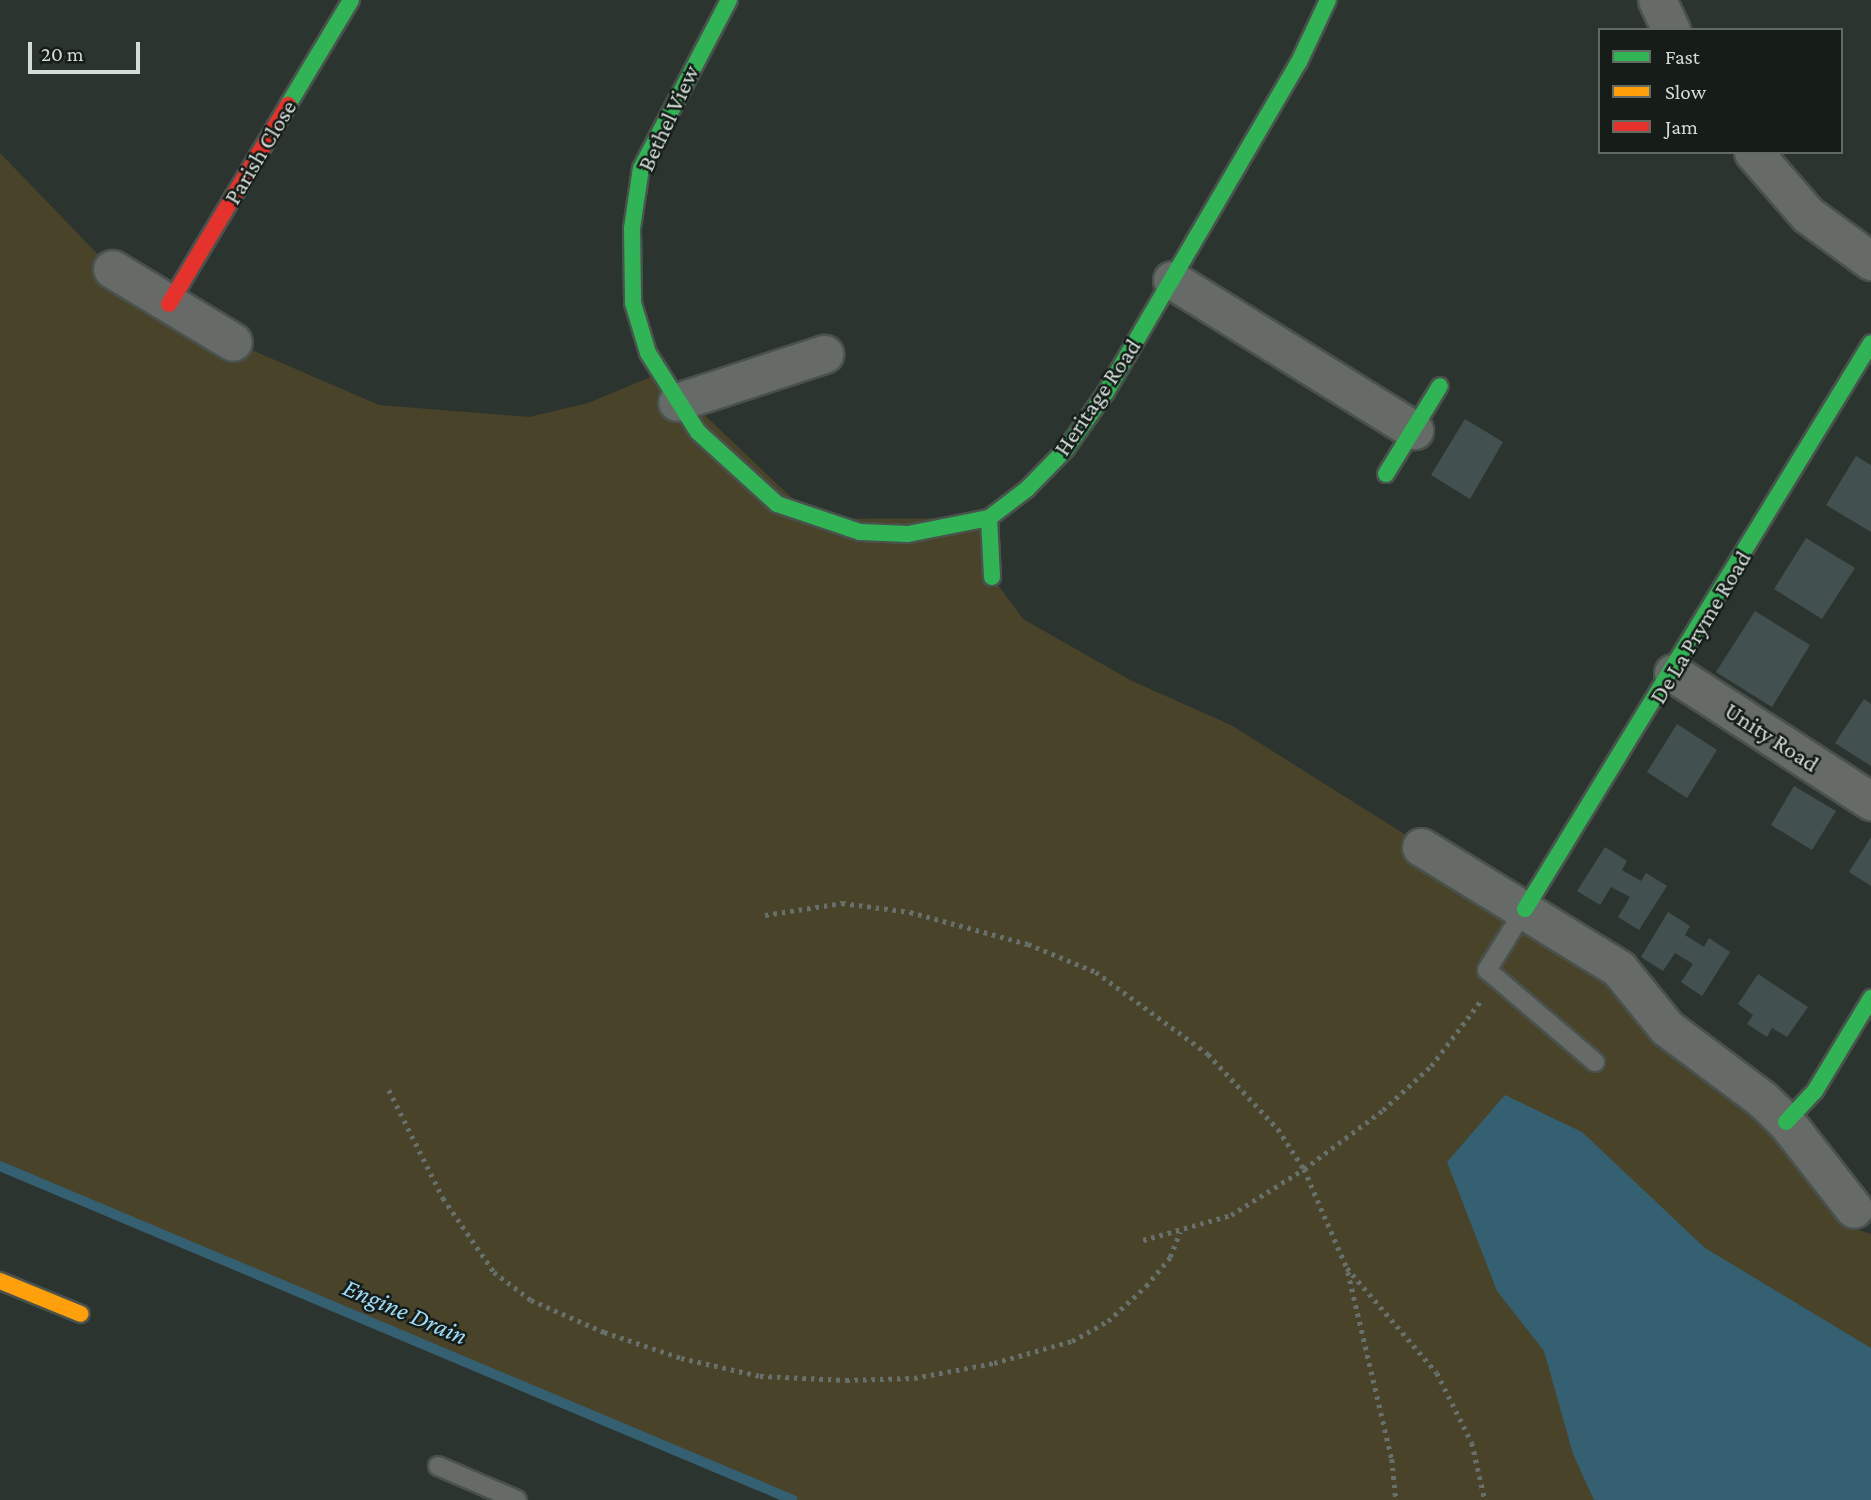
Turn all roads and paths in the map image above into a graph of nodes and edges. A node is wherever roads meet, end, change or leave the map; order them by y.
1 (351, 0) edge
2 (729, 0) edge
3 (1328, 0) edge
4 (1657, 0) edge
5 (1670, 28) edge
6 (1755, 154) edge
7 (1871, 261) edge
8 (112, 269) dead end
9 (1172, 280) junction
10 (169, 304) junction
11 (233, 342) dead end
12 (1871, 343) edge
13 (824, 354) dead end
14 (1440, 386) dead end
15 (677, 402) junction
16 (1414, 430) junction
17 (1386, 474) dead end
18 (989, 518) junction
19 (992, 577) dead end
20 (1672, 673) junction
21 (1871, 801) edge
22 (1421, 847) dead end
23 (1525, 909) junction
24 (765, 915) dead end
25 (1496, 978) junction
26 (1871, 998) edge
27 (1595, 1062) dead end
28 (388, 1090) dead end
29 (1786, 1122) junction
30 (1304, 1169) junction
31 (1854, 1209) dead end
32 (1180, 1232) junction
33 (1143, 1240) dead end
34 (1347, 1268) junction
35 (0, 1281) edge
36 (81, 1314) dead end
37 (438, 1466) dead end
38 (517, 1500) edge
39 (1396, 1500) edge
40 (1485, 1500) edge

1 - 10 street, Parish Close
2 - 15 street, Bethel View
3 - 9 street, Heritage Road
4 - 5 street
6 - 7 street
8 - 10 street
9 - 16 street
9 - 18 street, Heritage Road
10 - 11 street
12 - 20 street, De La Pryme Road
13 - 15 street
14 - 16 street
15 - 18 street, Bethel View
16 - 17 street
18 - 19 street
20 - 21 street, Unity Road
20 - 23 street, De La Pryme Road
22 - 23 street
23 - 25 lane
23 - 29 street
24 - 30 path
25 - 27 lane
25 - 30 path
26 - 29 street
28 - 32 path
29 - 31 street
30 - 32 path
30 - 34 path
32 - 33 path
34 - 39 path
34 - 40 path
35 - 36 street
37 - 38 lane

